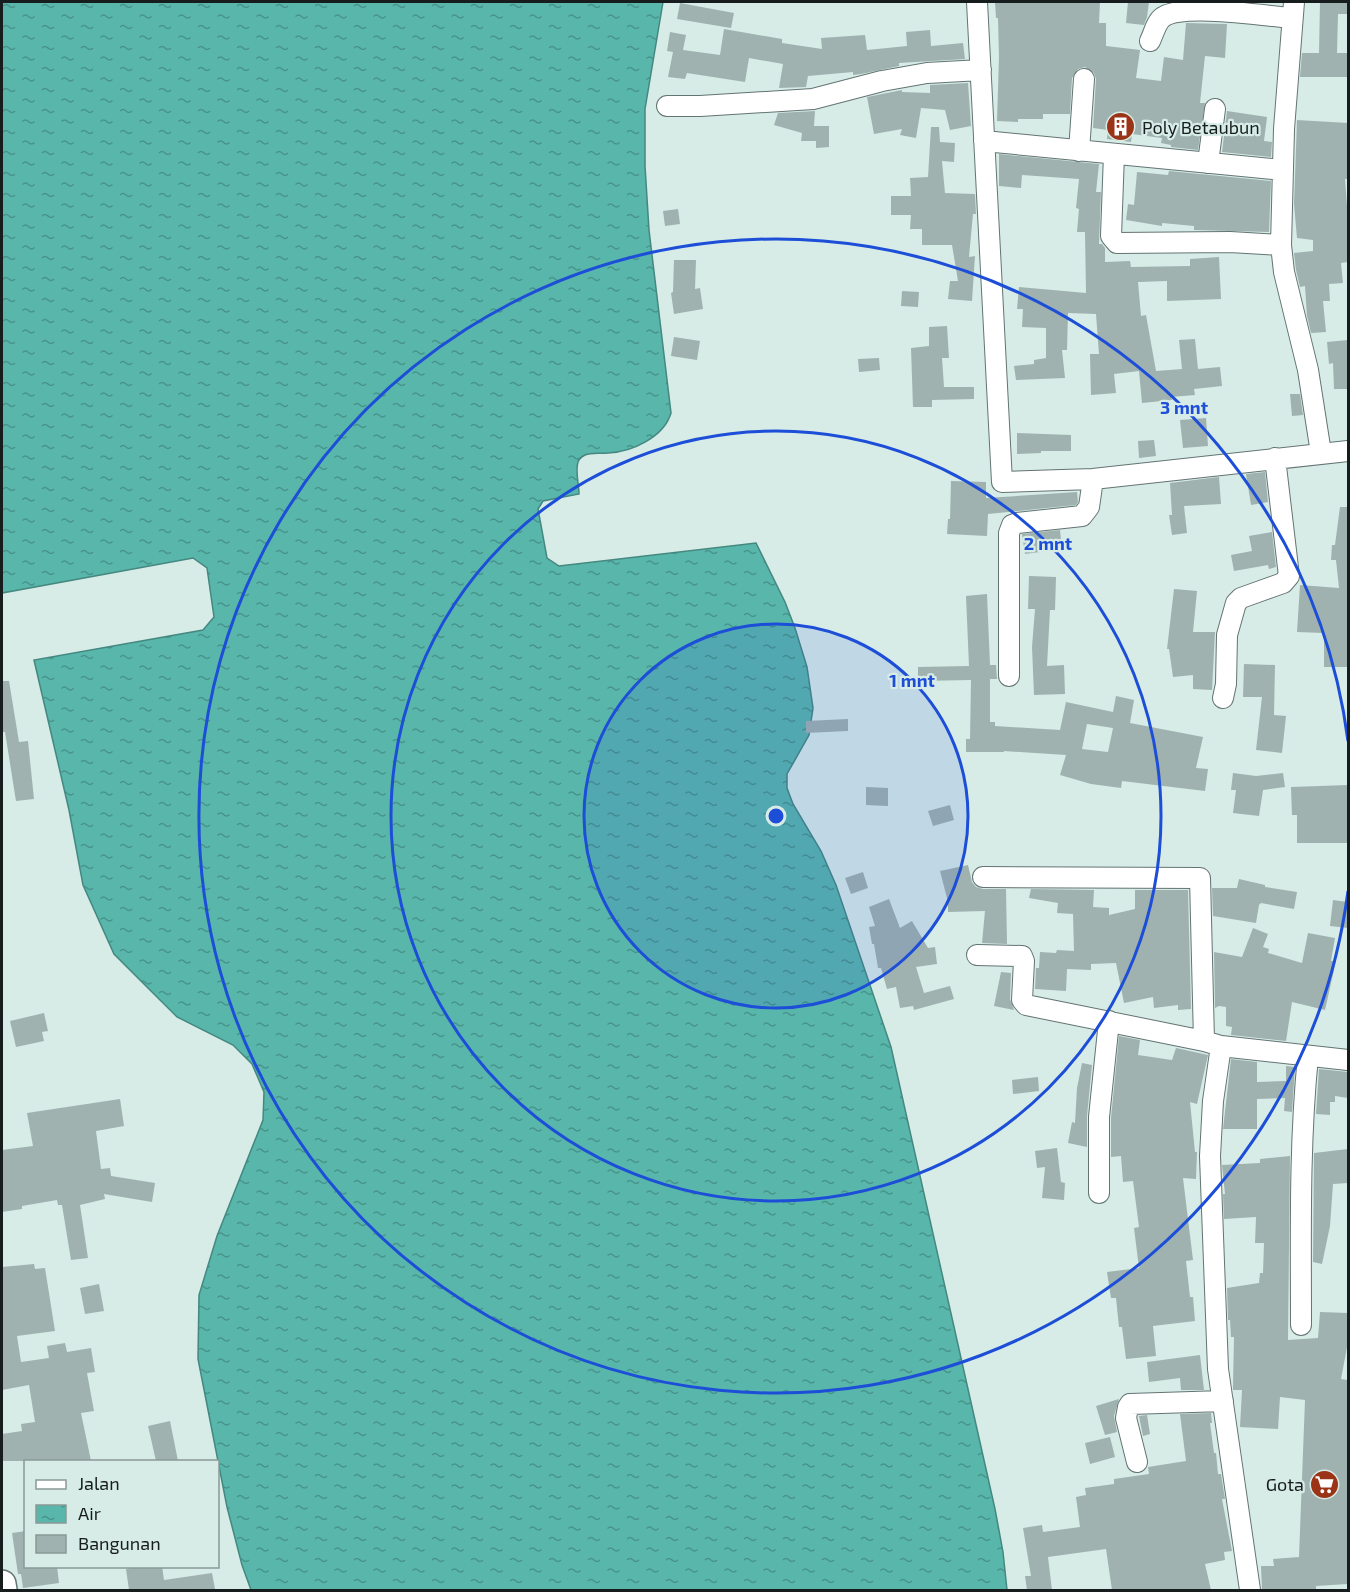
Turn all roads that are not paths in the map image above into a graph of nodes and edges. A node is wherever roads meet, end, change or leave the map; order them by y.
1 (977, 2) edge
2 (1293, 10) edge
3 (1150, 41) dead end
4 (981, 70) junction
5 (1084, 78) dead end
6 (667, 106) dead end
7 (1215, 109) dead end
8 (984, 141) junction
9 (1079, 151) junction
10 (1114, 154) junction
11 (1208, 163) junction
12 (1283, 170) junction
13 (1281, 245) junction
14 (1348, 451) edge
15 (1321, 453) junction
16 (1275, 458) junction
17 (1093, 479) junction
18 (1009, 676) dead end
19 (1223, 698) dead end
20 (983, 877) dead end
21 (977, 954) dead end
22 (1109, 1021) junction
23 (1213, 1044) junction
24 (1308, 1056) junction
25 (1348, 1060) edge
26 (1099, 1193) dead end
27 (1300, 1325) dead end
28 (1223, 1401) junction
29 (1137, 1462) dead end
30 (2, 1585) edge
31 (3, 1590) edge
32 (1250, 1590) edge

1 - 4 street
2 - 3 street
2 - 12 street
4 - 6 street
4 - 8 street
5 - 9 street
7 - 11 street
8 - 9 street
8 - 17 street
9 - 10 street
10 - 11 street
10 - 13 street
11 - 12 street
12 - 13 street
13 - 15 street
14 - 15 street
15 - 16 street
16 - 17 street
16 - 19 street
17 - 18 street
20 - 23 street
21 - 22 street
22 - 23 street
22 - 26 street
23 - 24 street
23 - 28 street
24 - 25 street
24 - 27 street
28 - 29 street
28 - 32 street
30 - 31 street

